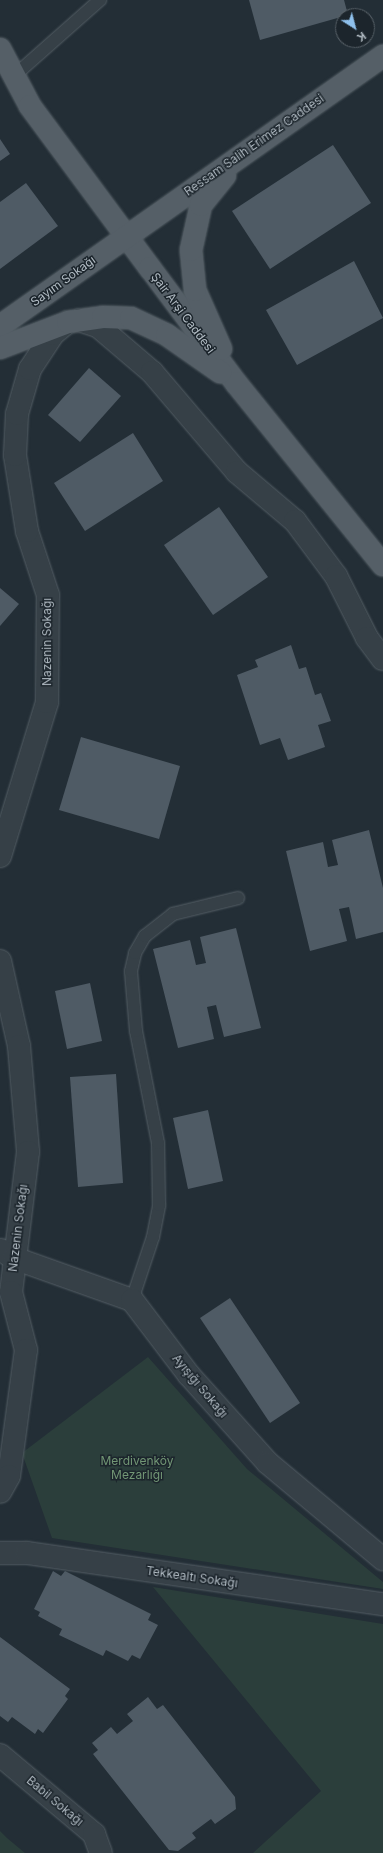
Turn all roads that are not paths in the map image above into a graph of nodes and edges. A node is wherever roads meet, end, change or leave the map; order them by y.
1 (100, 0) edge
2 (0, 49) edge
3 (383, 56) edge
4 (14, 76) junction
5 (272, 132) junction
6 (126, 235) junction
7 (74, 321) junction
8 (0, 326) edge
9 (0, 348) edge
10 (236, 383) junction
11 (383, 565) edge
12 (383, 659) edge
13 (7, 799) edge
14 (0, 856) edge
15 (238, 898) dead end
16 (0, 961) edge
17 (7, 1253) edge
18 (132, 1300) junction
19 (0, 1492) edge
20 (0, 1553) edge
21 (383, 1559) edge
22 (383, 1604) edge
23 (0, 1755) edge
24 (101, 1853) edge

1 - 4 lane
2 - 4 main road, Şair Arşi Caddesi
3 - 5 main road, Ressam Salih Erimez Caddesi
4 - 6 main road, Şair Arşi Caddesi
5 - 6 main road, Ressam Salih Erimez Caddesi
5 - 10 main road
6 - 8 main road, Sayım Sokağı
6 - 10 main road, Şair Arşi Caddesi
7 - 9 main road
7 - 10 main road
7 - 12 street
7 - 13 street, Nazenin Sokağı
10 - 11 main road, Şair Arşi Caddesi
13 - 14 street, Nazenin Sokağı
15 - 18 lane
16 - 17 street, Nazenin Sokağı
17 - 18 street
17 - 19 street, Nazenin Sokağı
18 - 21 street, Ayışığı Sokağı
20 - 22 street, Tekkealtı Sokağı
23 - 24 street, Babil Sokağı

